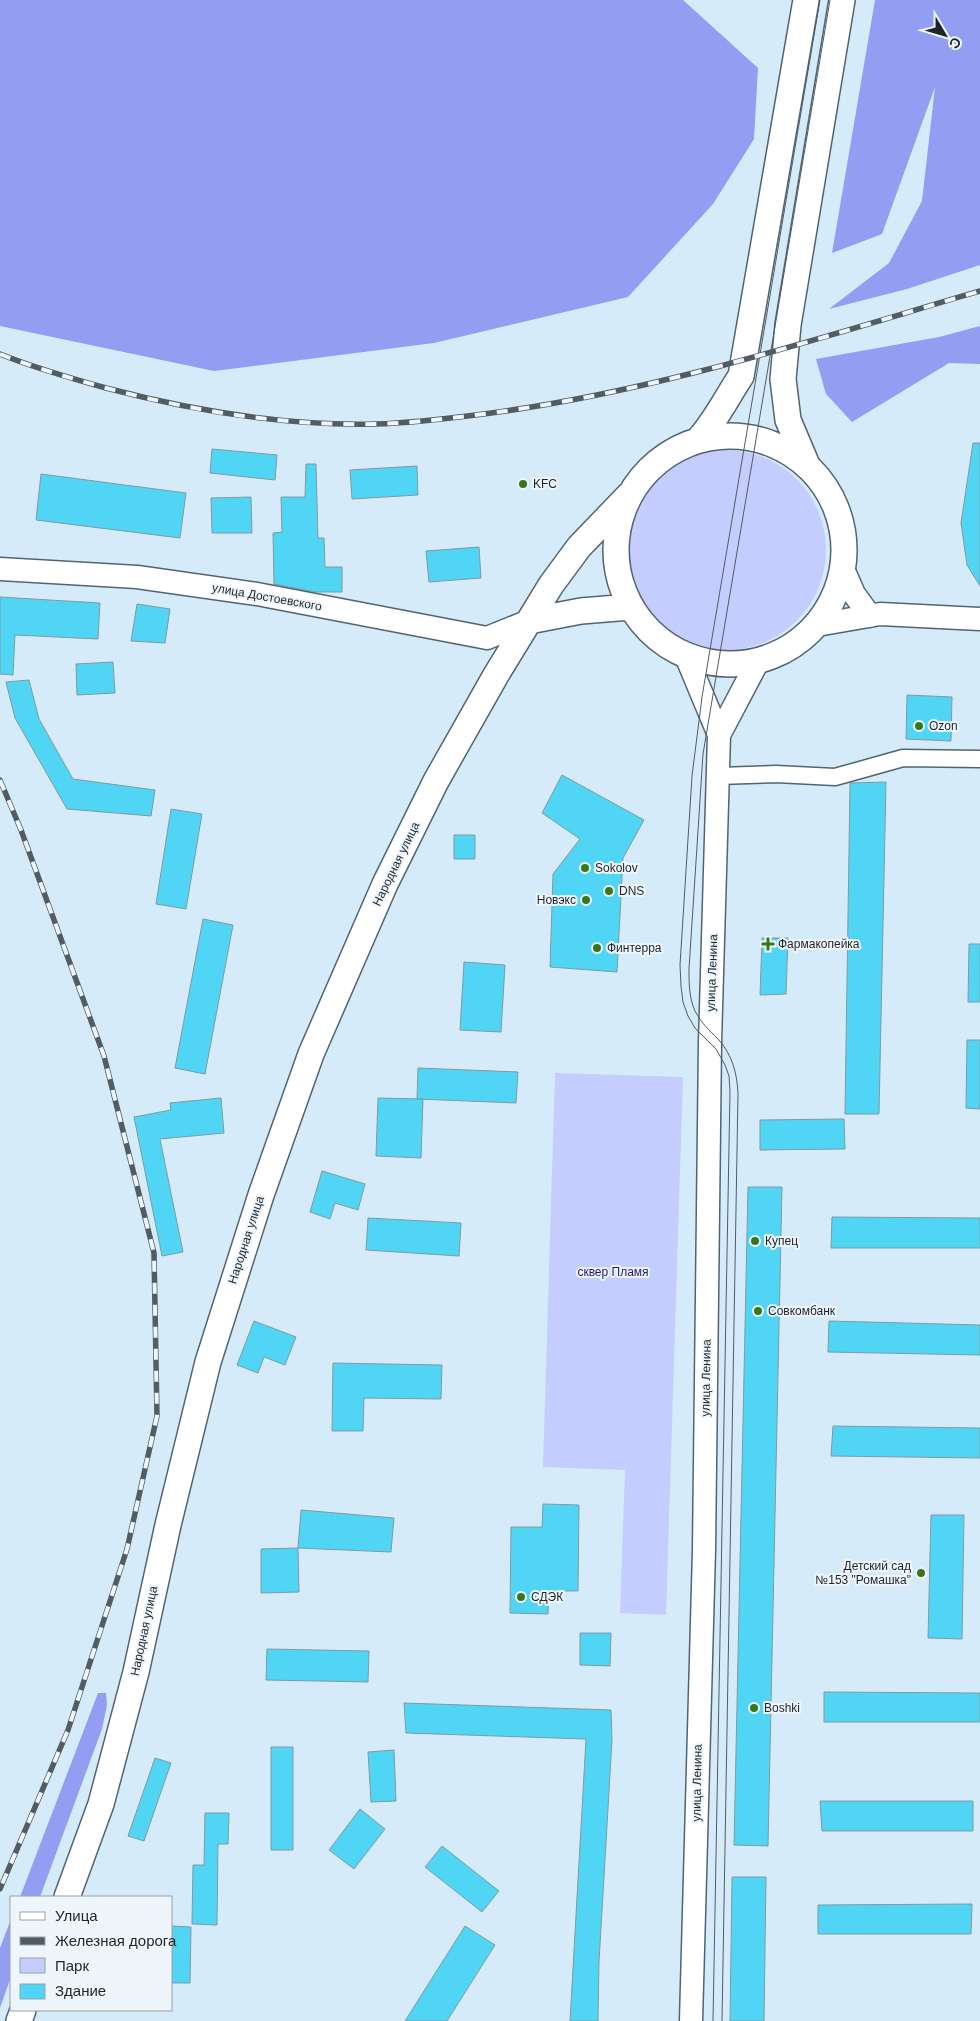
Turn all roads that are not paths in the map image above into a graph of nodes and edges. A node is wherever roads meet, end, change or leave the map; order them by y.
1 (806, 0) edge
2 (842, 0) edge
3 (699, 439) junction
4 (807, 465) junction
5 (629, 495) junction
6 (0, 569) edge
7 (843, 569) junction
8 (630, 607) junction
9 (870, 616) junction
10 (980, 619) edge
11 (530, 621) junction
12 (817, 625) junction
13 (686, 656) junction
14 (758, 661) junction
15 (719, 735) junction
16 (980, 759) edge
17 (718, 776) junction
18 (67, 1896) edge
19 (691, 2021) edge

1 - 3 main road
2 - 4 main road
3 - 4 main road
3 - 5 main road
4 - 7 main road
5 - 8 main road
5 - 11 main road, Народная улица
6 - 11 main road, улица Достоевского
7 - 9 main road
7 - 12 main road
8 - 11 main road
8 - 13 main road
9 - 10 main road
9 - 12 main road
11 - 18 main road, Народная улица
12 - 14 main road
13 - 14 main road
13 - 15 main road
14 - 15 main road
15 - 17 main road, улица Ленина
16 - 17 street
17 - 19 main road, улица Ленина

